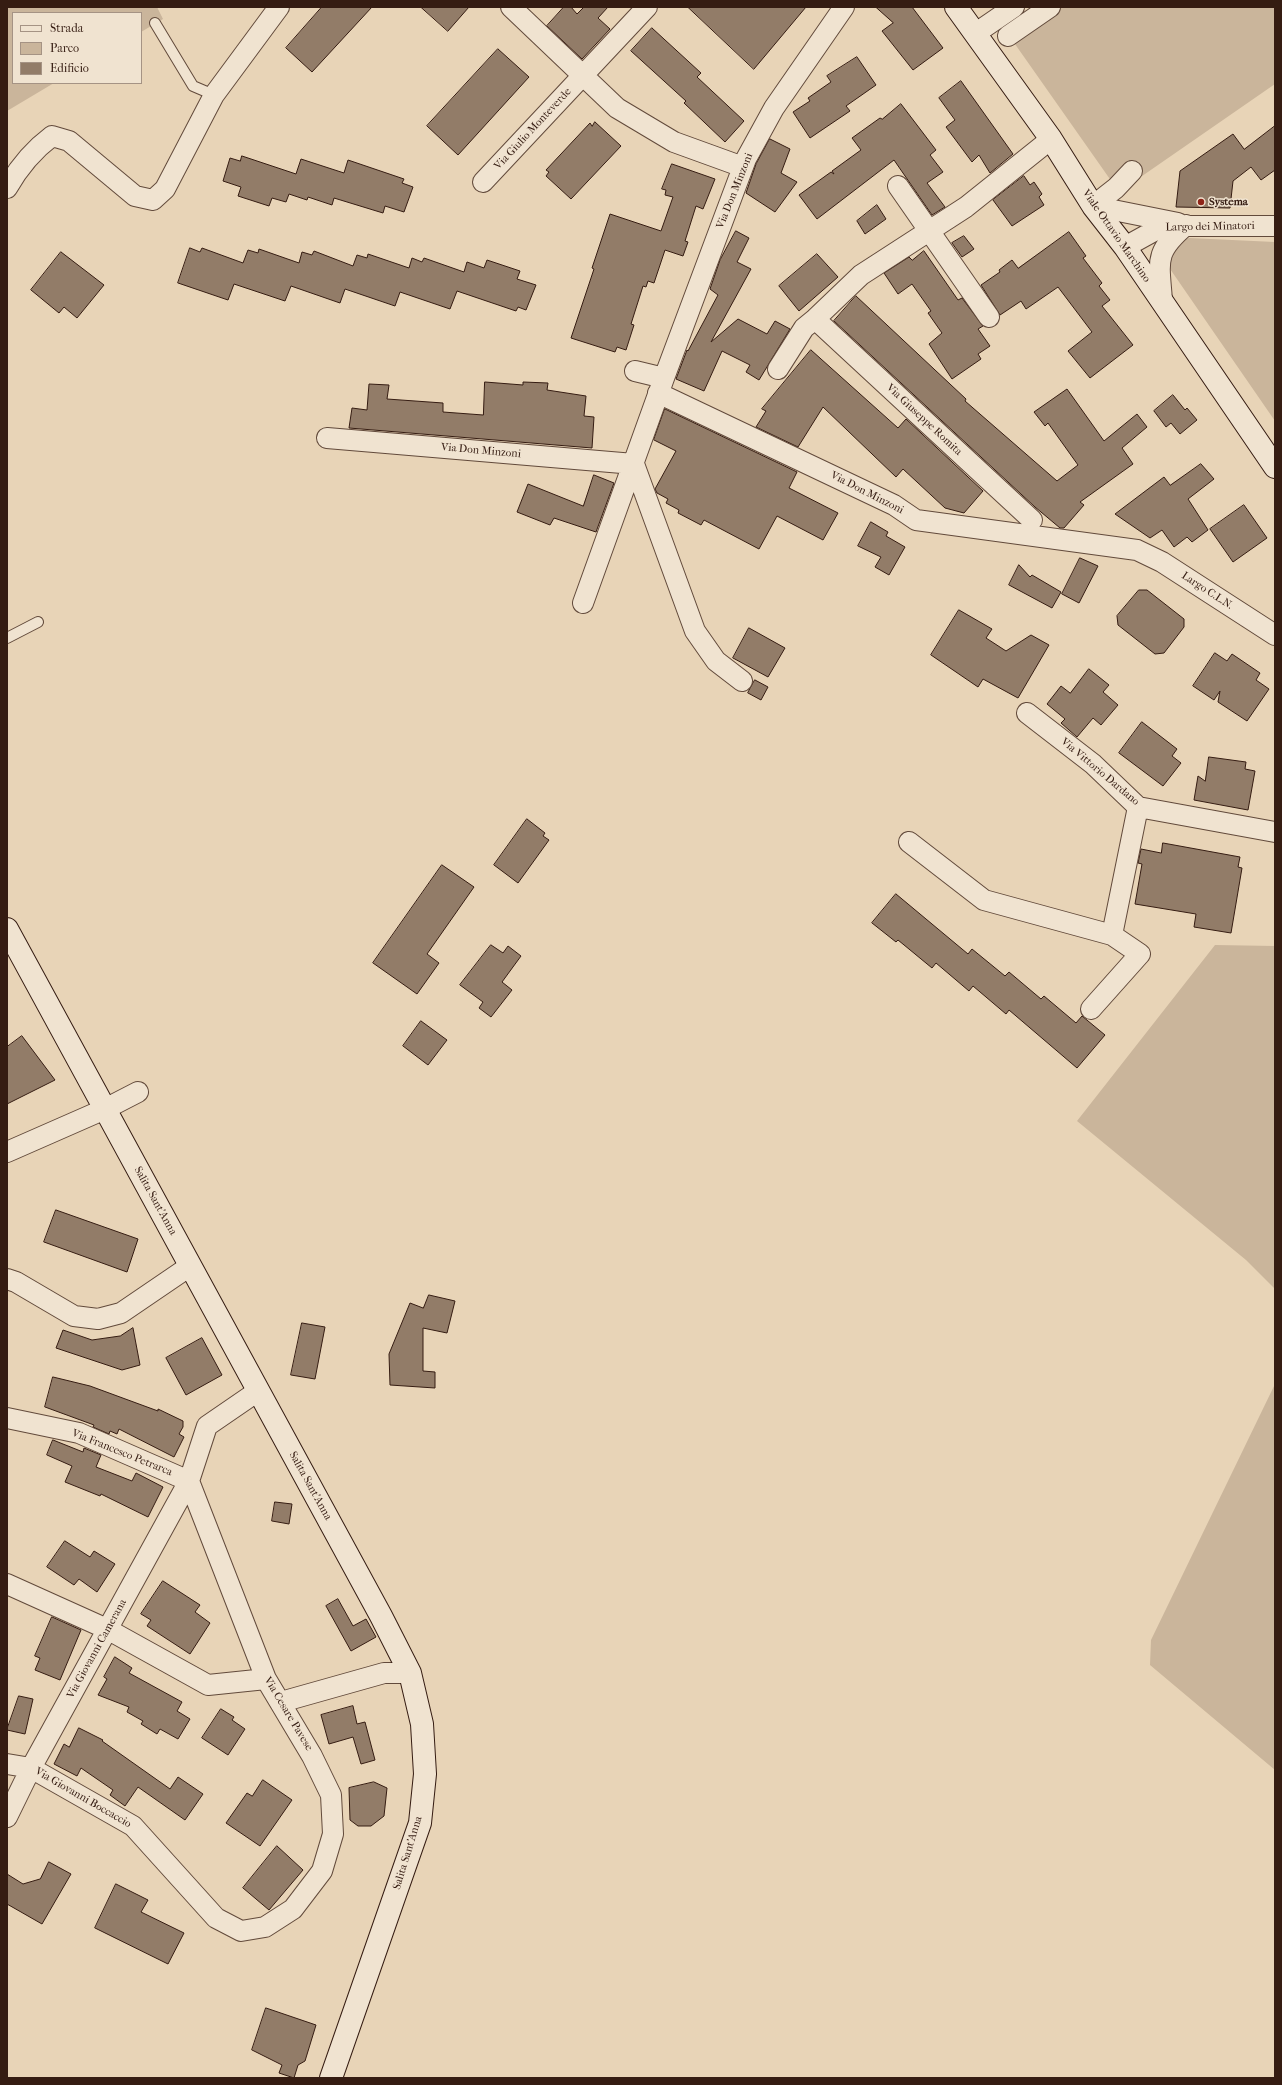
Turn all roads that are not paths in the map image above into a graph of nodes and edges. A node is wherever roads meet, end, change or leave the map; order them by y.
1 (279, 7) edge
2 (511, 7) edge
3 (647, 7) edge
4 (844, 7) edge
5 (957, 7) edge
6 (1014, 7) edge
7 (1050, 7) edge
8 (155, 23) dead end
9 (976, 33) junction
10 (1008, 36) dead end
11 (583, 76) junction
12 (214, 95) junction
13 (1051, 139) junction
14 (745, 163) junction
15 (1132, 171) dead end
16 (483, 182) dead end
17 (898, 186) dead end
18 (7, 188) edge
19 (1093, 206) junction
20 (1186, 225) junction
21 (1275, 226) edge
22 (930, 230) junction
23 (1126, 247) junction
24 (1162, 300) junction
25 (989, 318) dead end
26 (815, 319) junction
27 (778, 369) dead end
28 (635, 371) dead end
29 (661, 385) junction
30 (327, 438) dead end
31 (634, 464) junction
32 (1275, 467) edge
33 (1032, 520) dead end
34 (1137, 550) joint
35 (583, 603) dead end
36 (38, 622) dead end
37 (1275, 635) edge
38 (7, 638) edge
39 (742, 681) dead end
40 (1027, 713) dead end
41 (1138, 807) junction
42 (1275, 832) edge
43 (909, 842) dead end
44 (7, 929) edge
45 (1112, 935) junction
46 (1091, 1009) dead end
47 (138, 1092) dead end
48 (105, 1109) junction
49 (12, 1146) edge
50 (190, 1266) junction
51 (7, 1279) edge
52 (258, 1391) junction
53 (7, 1418) edge
54 (189, 1481) junction
55 (7, 1584) edge
56 (107, 1629) junction
57 (410, 1673) junction
58 (266, 1679) junction
59 (281, 1702) junction
60 (7, 1764) edge
61 (31, 1768) junction
62 (7, 1817) edge
63 (216, 1918) joint
64 (331, 2078) edge

1 - 12 street
2 - 11 street
3 - 11 street, Via Giulio Monteverde
4 - 14 street, Via Don Minzoni
5 - 9 street, Viale Ottavio Marchino
6 - 9 street
7 - 10 street
8 - 12 lane
9 - 13 street, Viale Ottavio Marchino
11 - 14 street
11 - 16 street, Via Giulio Monteverde
12 - 18 street
13 - 19 street, Viale Ottavio Marchino
13 - 22 street
14 - 29 street, Via Don Minzoni
15 - 19 street
17 - 22 street
19 - 20 street
19 - 23 street, Viale Ottavio Marchino
20 - 21 street, Largo dei Minatori
20 - 23 street, Largo dei Minatori
20 - 24 street
22 - 25 street
22 - 26 street
23 - 24 street, Viale Ottavio Marchino
24 - 32 street, Viale Ottavio Marchino
26 - 27 street
26 - 33 street, Via Giuseppe Romita
28 - 29 street
29 - 31 street, Via Don Minzoni
29 - 34 street, Via Don Minzoni
30 - 31 street, Via Don Minzoni
31 - 35 street, Via Don Minzoni
31 - 39 street
34 - 37 street, Largo C.L.N.
36 - 38 lane
40 - 41 street, Via Vittorio Dardano
41 - 42 street, Via Vittorio Dardano
41 - 45 street
43 - 45 street
44 - 48 street, Salita Sant'Anna
45 - 46 street
47 - 48 street
48 - 49 street
48 - 50 street, Salita Sant'Anna
50 - 51 street
50 - 52 street, Salita Sant'Anna
52 - 54 street
52 - 57 street, Salita Sant'Anna
53 - 54 street, Via Francesco Petrarca
54 - 56 street, Via Giovanni Camerana
54 - 58 street, Via Cesare Pavese
55 - 56 street
56 - 58 street
56 - 61 street, Via Giovanni Camerana
57 - 59 street
57 - 64 street, Salita Sant'Anna
58 - 59 street, Via Cesare Pavese
59 - 63 street, Via Cesare Pavese
60 - 61 street, Via Giovanni Boccaccio
61 - 62 street, Via Giovanni Camerana
61 - 63 street, Via Giovanni Boccaccio

